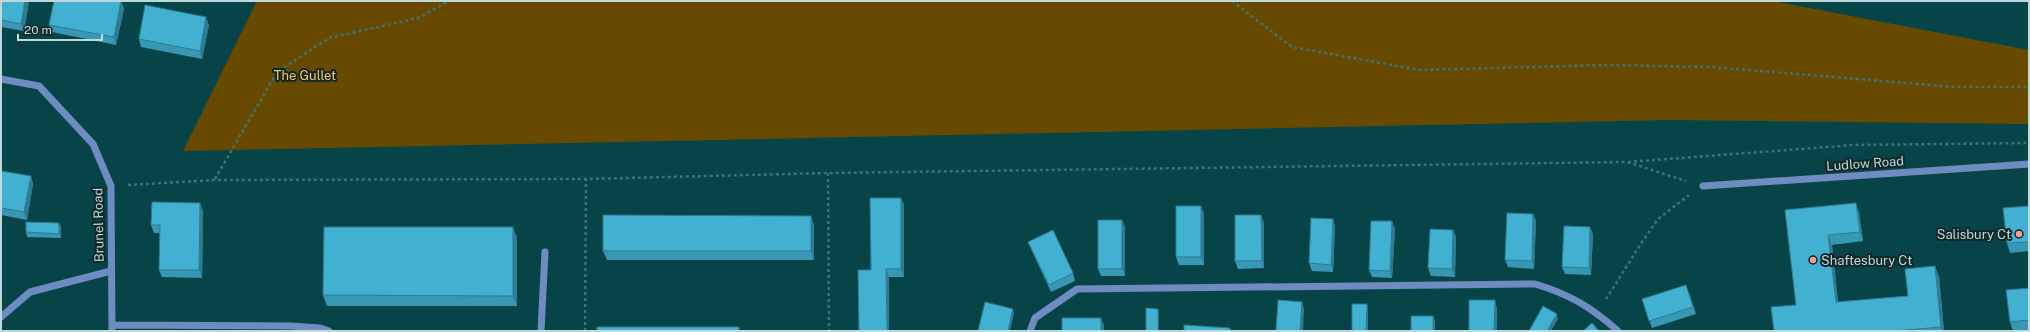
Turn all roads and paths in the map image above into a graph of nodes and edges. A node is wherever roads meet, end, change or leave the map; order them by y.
1 (449, 1) edge
2 (1232, 1) edge
3 (1, 79) edge
4 (2029, 87) edge
5 (2029, 143) edge
6 (1627, 162) junction
7 (2029, 164) edge
8 (828, 173) junction
9 (586, 179) junction
10 (215, 180) junction
11 (111, 186) junction
12 (1703, 186) junction
13 (545, 252) dead end
14 (111, 271) junction
15 (1597, 312) junction
16 (1, 317) edge
17 (112, 328) edge
18 (329, 331) edge
19 (541, 331) edge
20 (586, 331) edge
21 (829, 331) edge
22 (1030, 331) edge
23 (1618, 331) edge

1 - 10 path
2 - 4 path
3 - 11 street, Brunel Road
5 - 6 path
6 - 8 path
6 - 12 path
7 - 12 street, Ludlow Road
8 - 9 path
8 - 21 path
9 - 10 path
9 - 20 path
10 - 11 path
11 - 14 street, Brunel Road
12 - 15 path
13 - 19 street
14 - 16 street
14 - 17 street, Brunel Road
15 - 22 street
15 - 23 street
17 - 18 street

